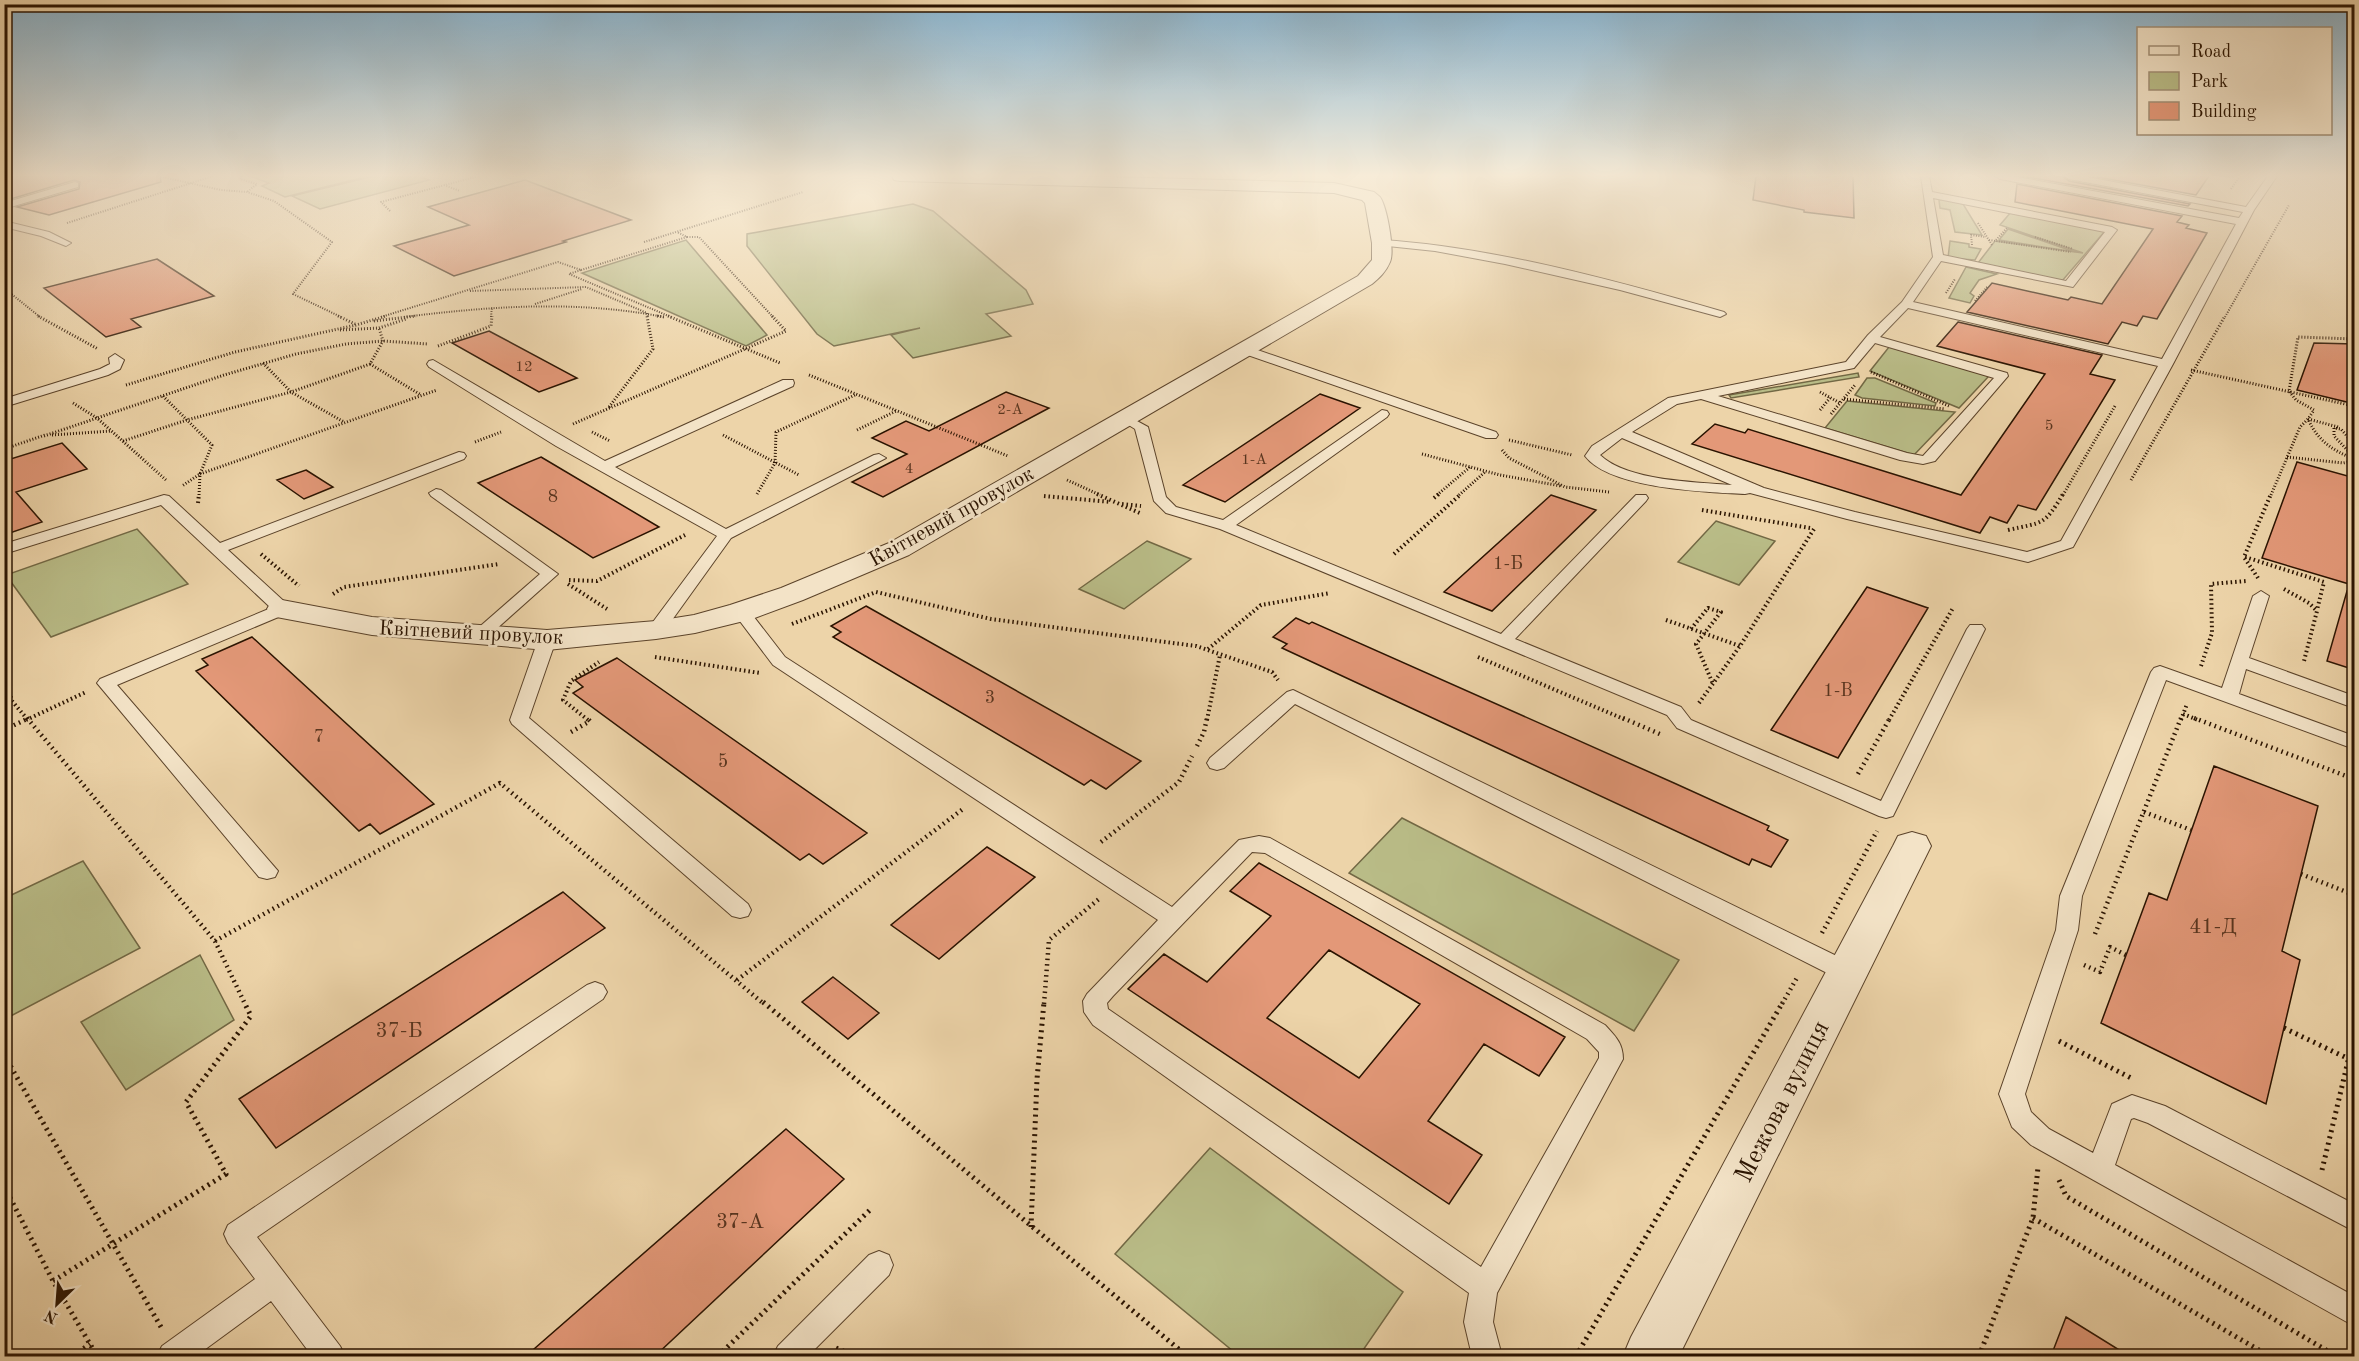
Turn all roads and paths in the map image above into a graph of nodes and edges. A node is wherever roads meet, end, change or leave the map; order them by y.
1 (58, 240) edge
2 (328, 240) edge
3 (652, 240) edge
4 (679, 240) edge
5 (701, 240) edge
6 (1381, 240) edge
7 (1935, 240) edge
8 (1971, 240) edge
9 (1990, 240) edge
10 (2105, 240) edge
11 (2233, 240) edge
12 (2269, 240) edge
13 (1995, 241) junction
14 (644, 242) dead end
15 (66, 243) dead end
16 (1382, 243) junction
17 (1980, 247) dead end
18 (1989, 249) dead end
19 (2073, 252) dead end
20 (1938, 257) junction
21 (1965, 263) junction
22 (581, 270) junction
23 (585, 280) junction
24 (586, 287) junction
25 (4, 288) edge
26 (465, 291) junction
27 (1906, 304) junction
28 (531, 306) junction
29 (492, 308) junction
30 (1935, 311) junction
31 (647, 313) junction
32 (1720, 314) dead end
33 (419, 316) junction
34 (677, 320) junction
35 (362, 323) junction
36 (356, 325) junction
37 (379, 328) junction
38 (324, 331) junction
39 (1872, 338) junction
40 (2355, 339) edge
41 (383, 341) junction
42 (1242, 349) junction
43 (747, 350) junction
44 (115, 358) joint
45 (263, 363) junction
46 (1874, 363) dead end
47 (370, 364) junction
48 (433, 364) joint
49 (2167, 364) junction
50 (787, 366) dead end
51 (2193, 370) junction
52 (807, 374) dead end
53 (1862, 378) dead end
54 (463, 381) junction
55 (788, 383) dead end
56 (126, 385) dead end
57 (1815, 390) dead end
58 (2289, 391) junction
59 (291, 392) junction
60 (856, 394) junction
61 (1700, 394) junction
62 (421, 395) junction
63 (163, 396) junction
64 (83, 399) dead end
65 (1844, 399) junction
66 (72, 402) junction
67 (4, 403) edge
68 (1840, 403) junction
69 (65, 404) dead end
70 (2355, 406) edge
71 (608, 408) junction
72 (896, 411) junction
73 (1382, 414) dead end
74 (97, 418) junction
75 (1126, 419) junction
76 (2308, 419) junction
77 (187, 420) junction
78 (1826, 420) dead end
79 (344, 423) junction
80 (573, 423) dead end
81 (701, 423) junction
82 (2338, 427) junction
83 (857, 430) dead end
84 (111, 431) junction
85 (776, 432) dead end
86 (1621, 432) junction
87 (1491, 435) dead end
88 (44, 436) junction
89 (123, 441) junction
90 (2355, 444) edge
91 (4, 448) edge
92 (1422, 454) dead end
93 (459, 456) dead end
94 (2287, 457) junction
95 (879, 458) dead end
96 (2355, 459) edge
97 (604, 467) junction
98 (1041, 467) junction
99 (1470, 467) junction
100 (1486, 471) junction
101 (200, 474) junction
102 (2128, 485) dead end
103 (824, 486) junction
104 (1564, 487) dead end
105 (1759, 491) junction
106 (436, 493) dead end
107 (1033, 498) dead end
108 (1434, 498) dead end
109 (1641, 498) dead end
110 (164, 499) junction
111 (1116, 503) junction
112 (198, 507) dead end
113 (1172, 510) junction
114 (1148, 516) dead end
115 (1225, 526) junction
116 (1814, 529) dead end
117 (726, 535) junction
118 (243, 539) junction
119 (220, 548) junction
120 (4, 549) edge
121 (522, 554) junction
122 (1394, 554) dead end
123 (2244, 557) junction
124 (550, 574) junction
125 (1372, 586) junction
126 (2260, 588) joint
127 (1319, 589) dead end
128 (1329, 593) junction
129 (1340, 598) dead end
130 (299, 607) junction
131 (1953, 608) dead end
132 (610, 610) dead end
133 (2317, 611) dead end
134 (1666, 620) dead end
135 (749, 621) junction
136 (1691, 629) junction
137 (1976, 629) dead end
138 (656, 630) junction
139 (1704, 633) junction
140 (2212, 633) dead end
141 (478, 636) junction
142 (547, 640) junction
143 (1504, 641) junction
144 (1740, 646) junction
145 (1207, 650) junction
146 (1220, 654) junction
147 (1472, 654) dead end
148 (607, 656) dead end
149 (653, 657) dead end
150 (2239, 661) junction
151 (794, 670) junction
152 (4, 675) edge
153 (106, 683) junction
154 (1713, 684) junction
155 (2194, 684) junction
156 (1293, 696) junction
157 (2229, 697) junction
158 (2355, 702) edge
159 (2183, 714) junction
160 (28, 720) junction
161 (1684, 724) junction
162 (4, 730) edge
163 (2355, 743) edge
164 (548, 745) junction
165 (1217, 763) dead end
166 (2355, 779) edge
167 (983, 794) junction
168 (1847, 794) junction
169 (2144, 812) junction
170 (2191, 830) dead end
171 (1895, 838) junction
172 (1080, 858) junction
173 (267, 871) dead end
174 (2301, 874) dead end
175 (2355, 876) edge
176 (1118, 883) junction
177 (2352, 895) edge
178 (740, 910) dead end
179 (2353, 914) edge
180 (1172, 918) junction
181 (2355, 931) edge
182 (215, 941) junction
183 (2092, 942) dead end
184 (2088, 953) dead end
185 (2126, 955) dead end
186 (1829, 963) junction
187 (2083, 964) junction
188 (2079, 975) dead end
189 (737, 981) junction
190 (595, 992) dead end
191 (2284, 1028) dead end
192 (2355, 1036) edge
193 (4, 1054) edge
194 (2349, 1059) junction
195 (2040, 1137) junction
196 (2100, 1170) junction
197 (2320, 1176) dead end
198 (4, 1186) edge
199 (872, 1208) dead end
200 (2033, 1218) junction
201 (2355, 1218) edge
202 (1031, 1228) junction
203 (111, 1243) junction
204 (879, 1265) dead end
205 (53, 1281) junction
206 (274, 1282) junction
207 (1485, 1287) junction
208 (2355, 1312) edge
209 (90, 1344) junction
210 (174, 1355) edge
211 (73, 1356) edge
212 (97, 1356) edge
213 (330, 1356) edge
214 (718, 1356) edge
215 (788, 1356) edge
216 (1187, 1356) edge
217 (1487, 1356) edge
218 (1576, 1356) edge
219 (1650, 1356) edge
220 (1979, 1356) edge
221 (2269, 1356) edge
222 (2336, 1356) edge

1 - 15 lane
2 - 36 path
3 - 14 path
4 - 22 path
5 - 43 path
6 - 16 street, Квітневий провулок
7 - 20 lane
8 - 17 path
9 - 13 path
10 - 21 lane
11 - 49 lane
12 - 51 path
13 - 18 path
13 - 19 path
16 - 32 lane
16 - 42 street, Квітневий провулок
20 - 21 lane
20 - 27 lane
21 - 30 path
22 - 23 path
22 - 26 path
23 - 24 path
23 - 34 path
24 - 26 path
24 - 28 path
24 - 31 path
25 - 44 path
26 - 35 path
27 - 30 lane
27 - 39 lane
28 - 29 path
28 - 31 path
29 - 33 path
29 - 48 path
30 - 49 lane
31 - 34 path
31 - 71 path
33 - 35 path
33 - 37 path
34 - 43 path
35 - 36 path
36 - 38 path
37 - 38 path
37 - 41 path
38 - 56 path
39 - 61 lane
39 - 61 lane
40 - 58 path
41 - 45 path
41 - 47 path
42 - 75 street, Квітневий провулок
42 - 87 lane
43 - 50 path
43 - 71 path
44 - 67 lane
45 - 59 path
45 - 63 path
46 - 65 path
47 - 59 path
47 - 62 path
48 - 54 lane
49 - 51 path
49 - 105 lane
51 - 58 path
51 - 102 path
52 - 60 path
53 - 65 path
54 - 62 path
54 - 97 lane
55 - 81 lane
57 - 68 path
58 - 70 path
58 - 76 path
59 - 77 path
59 - 79 path
60 - 72 path
60 - 85 path
61 - 86 lane
62 - 79 path
63 - 74 path
63 - 77 path
64 - 66 path
65 - 68 path
66 - 69 path
66 - 74 path
68 - 78 path
71 - 80 path
72 - 83 path
72 - 98 path
73 - 115 lane
74 - 84 path
74 - 88 path
75 - 98 street, Квітневий провулок
75 - 113 lane
76 - 82 path
76 - 94 path
76 - 96 path
77 - 89 path
77 - 101 path
79 - 101 path
81 - 97 lane
81 - 103 path
82 - 90 path
82 - 96 path
84 - 88 path
84 - 89 path
86 - 105 lane
86 - 105 lane
88 - 91 path
89 - 110 path
92 - 99 path
93 - 118 lane
94 - 96 path
94 - 123 path
95 - 103 lane
97 - 117 lane
98 - 111 path
98 - 135 street, Квітневий провулок
99 - 100 path
99 - 108 path
100 - 104 path
100 - 122 path
101 - 110 path
101 - 112 path
103 - 117 lane
106 - 121 lane
107 - 111 path
109 - 143 lane
110 - 119 lane
110 - 120 lane
111 - 113 path
111 - 114 path
113 - 115 lane
115 - 125 lane
116 - 144 path
117 - 138 lane
118 - 119 lane
118 - 130 path
119 - 130 lane
121 - 124 lane
121 - 130 path
123 - 126 path
123 - 133 path
124 - 132 path
124 - 141 lane
125 - 128 path
125 - 143 lane
126 - 150 lane
127 - 128 path
128 - 129 path
128 - 145 path
130 - 141 street, Квітневий провулок
130 - 153 lane
131 - 168 path
134 - 136 path
135 - 138 street, Квітневий провулок
135 - 145 path
135 - 151 lane
136 - 139 path
136 - 139 path
137 - 168 lane
138 - 142 street, Квітневий провулок
139 - 144 path
139 - 154 path
140 - 155 path
141 - 142 street, Квітневий провулок
142 - 164 lane
143 - 161 lane
144 - 154 path
145 - 146 path
146 - 156 path
146 - 172 path
147 - 161 path
148 - 164 path
149 - 151 path
150 - 157 lane
150 - 158 lane
151 - 167 lane
152 - 160 path
153 - 160 path
153 - 173 lane
154 - 161 path
155 - 157 lane
155 - 159 path
155 - 195 lane
156 - 165 lane
156 - 186 lane
157 - 163 lane
159 - 166 path
159 - 169 path
160 - 162 path
160 - 182 path
161 - 168 lane
164 - 178 lane
167 - 172 lane
167 - 189 path
168 - 171 path
169 - 170 path
169 - 183 path
171 - 186 street, Межова вулиця
171 - 186 path
172 - 176 lane
174 - 177 path
175 - 177 path
176 - 180 lane
176 - 202 path
177 - 179 path
179 - 181 path
180 - 207 lane
180 - 207 lane
182 - 189 path
182 - 203 path
184 - 187 path
185 - 187 path
186 - 218 path
186 - 219 street, Межова вулиця
187 - 188 path
189 - 202 path
190 - 206 lane
191 - 194 path
192 - 194 path
193 - 203 path
194 - 197 path
195 - 196 lane
195 - 200 path
195 - 222 path
196 - 201 lane
196 - 208 lane
198 - 205 path
199 - 214 path
200 - 220 path
200 - 221 path
202 - 216 path
203 - 205 path
203 - 210 path
204 - 215 lane
205 - 209 path
206 - 210 lane
206 - 213 lane
207 - 217 lane
209 - 211 path
209 - 212 path

